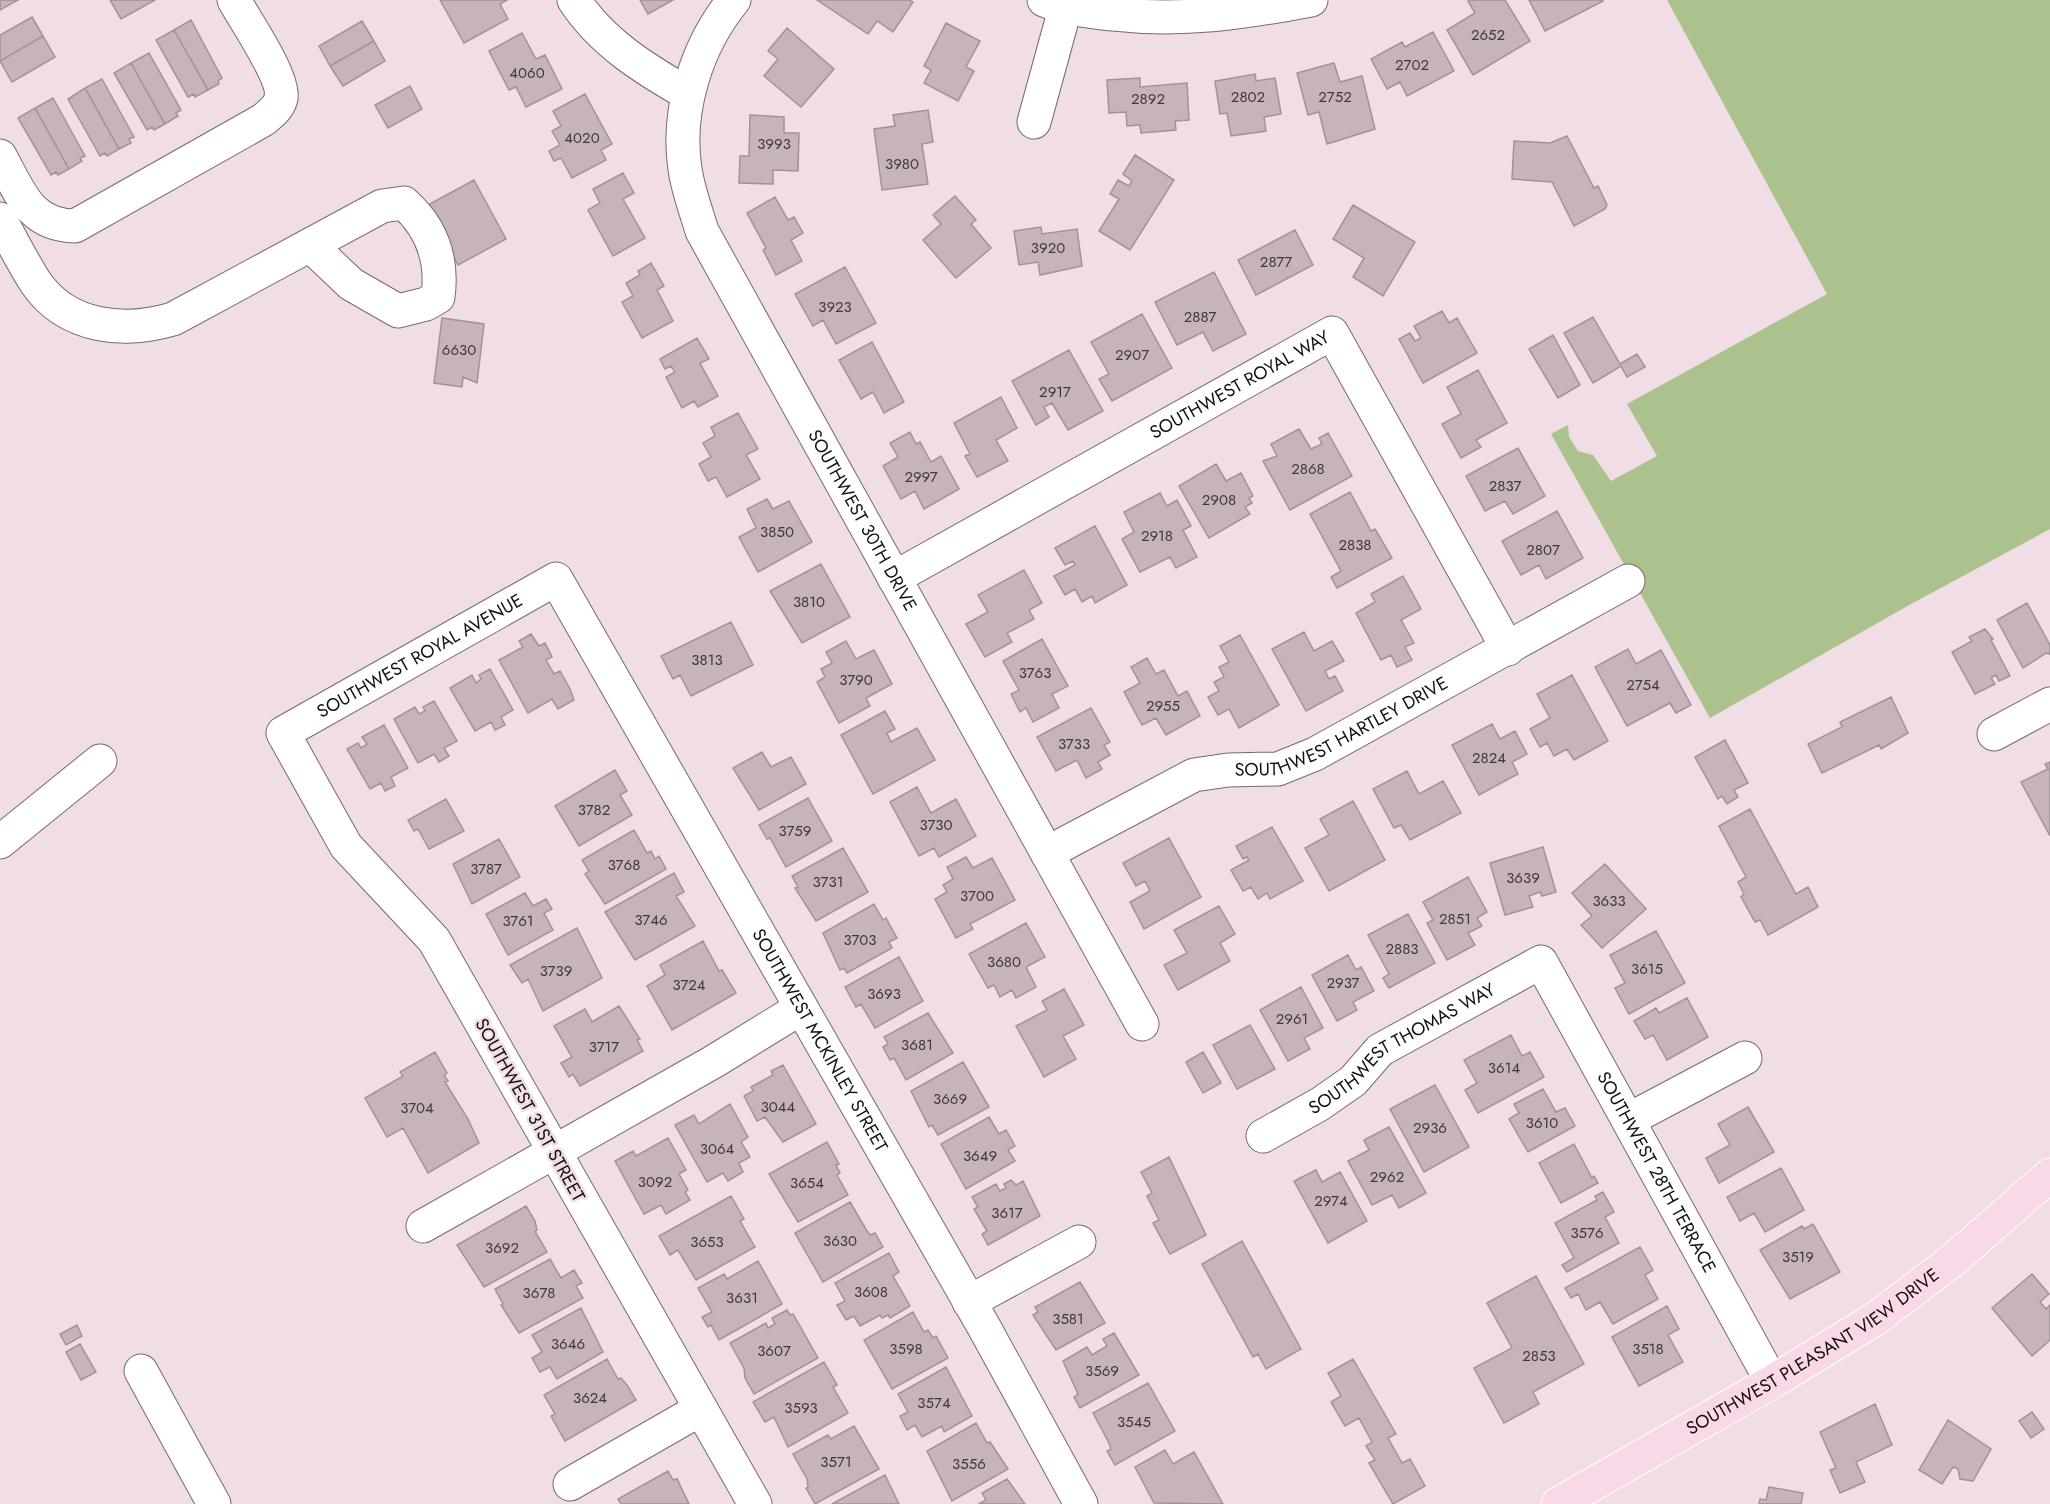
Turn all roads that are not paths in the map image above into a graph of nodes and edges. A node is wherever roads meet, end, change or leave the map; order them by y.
1 (234, 0) edge
2 (574, 0) edge
3 (734, 0) edge
4 (1311, 0) edge
5 (1054, 4) edge
6 (688, 94) junction
7 (1034, 122) dead end
8 (0, 156) edge
9 (0, 219) edge
10 (310, 245) dead end
11 (894, 578) junction
12 (556, 579) joint
13 (1628, 581) dead end
14 (1508, 649) junction
15 (2050, 704) edge
16 (283, 733) joint
17 (1994, 734) dead end
18 (100, 761) dead end
19 (0, 842) edge
20 (1047, 853) junction
21 (1541, 962) joint
22 (801, 1008) junction
23 (1142, 1024) dead end
24 (1745, 1058) dead end
25 (1630, 1119) junction
26 (1263, 1136) dead end
27 (553, 1152) junction
28 (2045, 1189) edge
29 (423, 1226) dead end
30 (1079, 1242) dead end
31 (969, 1302) junction
32 (141, 1371) dead end
33 (1772, 1382) junction
34 (701, 1409) junction
35 (570, 1484) dead end
36 (214, 1504) edge
37 (754, 1504) edge
38 (1082, 1504) edge
39 (1558, 1504) edge

1 - 8 street
2 - 6 street
3 - 6 street, SOUTHWEST 30TH DRIVE
4 - 5 street
5 - 7 street
6 - 11 street, SOUTHWEST 30TH DRIVE
9 - 10 street
11 - 14 street, SOUTHWEST ROYAL WAY
11 - 20 street, SOUTHWEST 30TH DRIVE
12 - 16 street, SOUTHWEST ROYAL AVENUE
12 - 22 street, SOUTHWEST MCKINLEY STREET
13 - 14 street, SOUTHWEST HARTLEY DRIVE
14 - 20 street, SOUTHWEST HARTLEY DRIVE
15 - 17 street
16 - 27 street, SOUTHWEST 31ST STREET
18 - 19 street
20 - 23 street, SOUTHWEST 30TH DRIVE
21 - 25 street, SOUTHWEST 28TH TERRACE
21 - 26 street, SOUTHWEST THOMAS WAY
22 - 27 street
22 - 31 street, SOUTHWEST MCKINLEY STREET
24 - 25 street
25 - 33 street, SOUTHWEST 28TH TERRACE
27 - 29 street
27 - 34 street, SOUTHWEST 31ST STREET
28 - 33 main road, SOUTHWEST PLEASANT VIEW DRIVE
30 - 31 street
31 - 38 street, SOUTHWEST MCKINLEY STREET
32 - 36 street
33 - 39 main road, SOUTHWEST PLEASANT VIEW DRIVE
34 - 35 street
34 - 37 street, SOUTHWEST 31ST STREET

